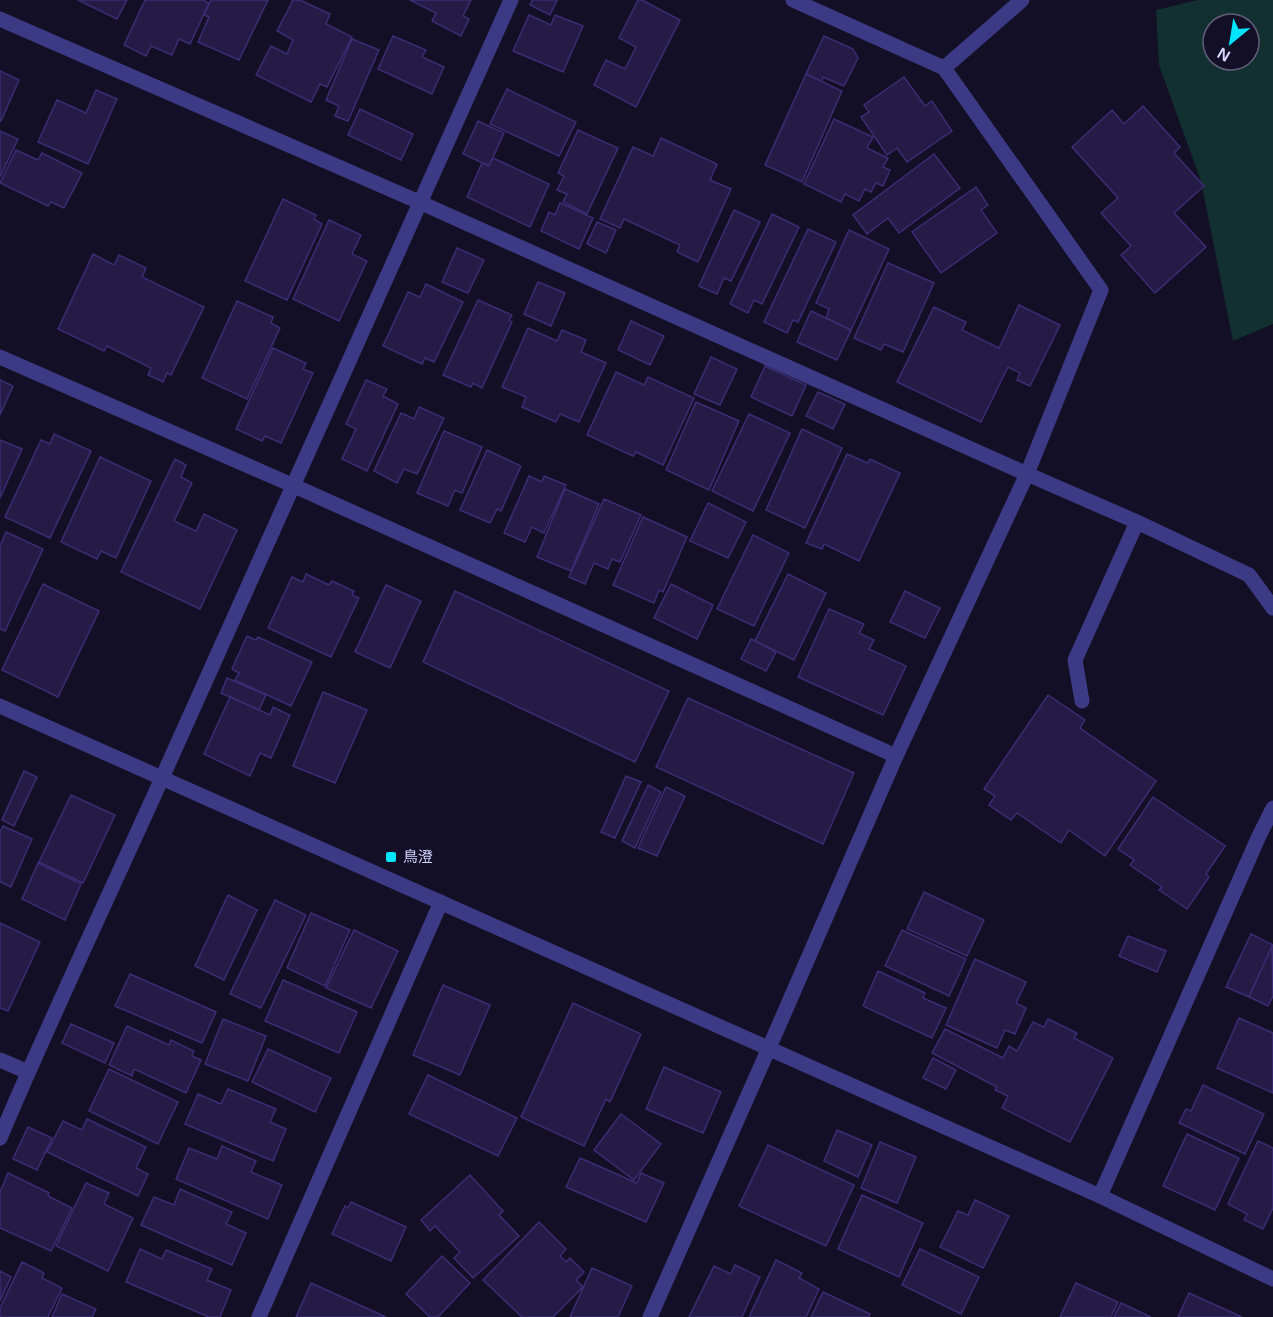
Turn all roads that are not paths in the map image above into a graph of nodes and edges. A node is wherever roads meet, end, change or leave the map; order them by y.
1 (511, 0) edge
2 (793, 0) edge
3 (1022, 0) edge
4 (0, 19) edge
5 (944, 68) junction
6 (419, 202) junction
7 (0, 357) edge
8 (1027, 474) junction
9 (292, 485) junction
10 (1137, 522) junction
11 (1273, 608) edge
12 (1082, 701) dead end
13 (0, 706) edge
14 (896, 756) junction
15 (162, 778) junction
16 (1273, 808) edge
17 (441, 902) junction
18 (769, 1048) junction
19 (0, 1060) edge
20 (28, 1072) junction
21 (0, 1138) edge
22 (1100, 1196) junction
23 (1273, 1279) edge
24 (259, 1317) edge
25 (650, 1317) edge

1 - 6 street
2 - 5 street
3 - 5 street
4 - 6 street
5 - 8 street
6 - 8 street
6 - 9 street
7 - 9 street
8 - 10 street
8 - 14 street
9 - 14 street
9 - 15 street
10 - 11 street
10 - 12 street
13 - 15 street
14 - 18 street
15 - 17 street
15 - 20 street
16 - 22 street
17 - 18 street
17 - 24 street
18 - 22 street
18 - 25 street
19 - 20 street
20 - 21 street
22 - 23 street

